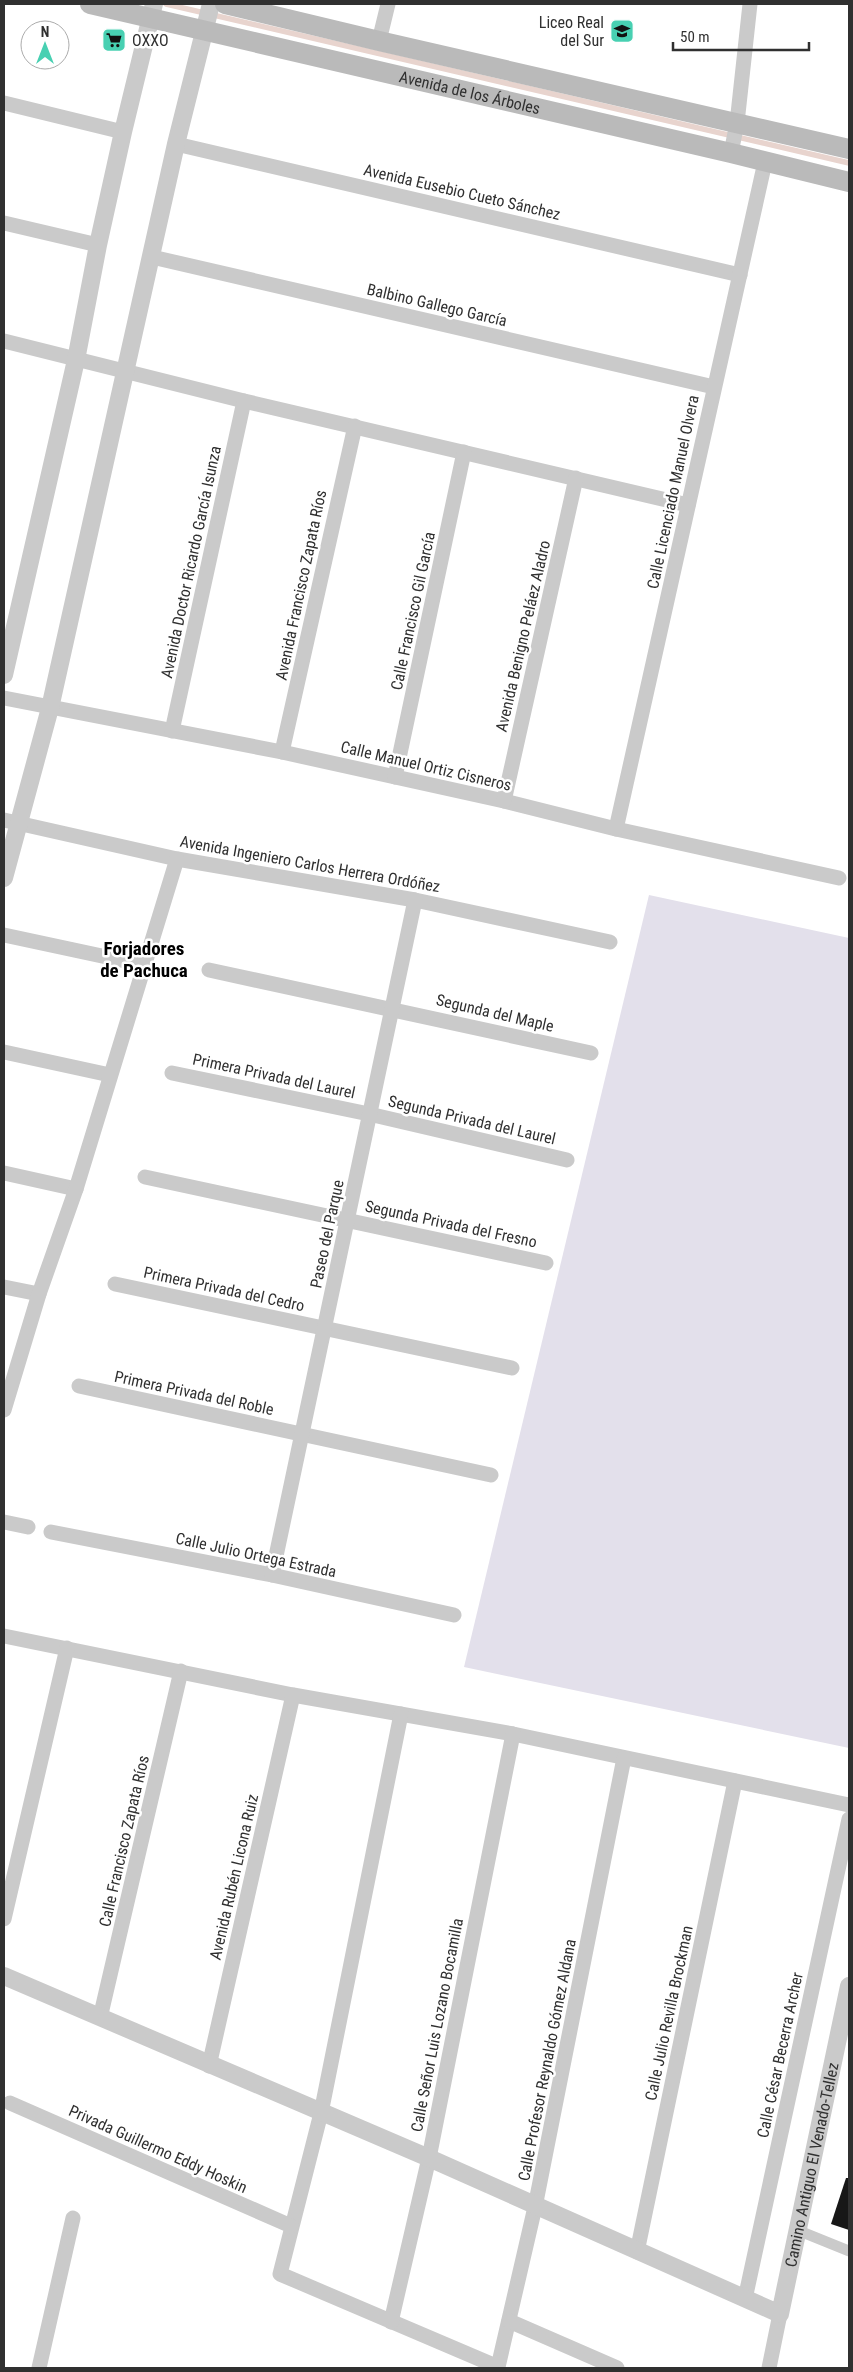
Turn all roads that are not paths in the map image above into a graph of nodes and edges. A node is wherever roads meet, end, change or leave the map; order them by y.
1 (90, 4) edge
2 (211, 4) edge
3 (225, 4) edge
4 (388, 4) edge
5 (750, 4) edge
6 (276, 10) edge
7 (152, 11) edge
8 (204, 32) junction
9 (379, 42) junction
10 (4, 104) edge
11 (737, 123) junction
12 (123, 132) junction
13 (176, 144) junction
14 (849, 149) edge
15 (731, 153) junction
16 (765, 162) junction
17 (849, 182) edge
18 (4, 223) edge
19 (98, 246) junction
20 (152, 257) junction
21 (740, 275) junction
22 (4, 341) edge
23 (76, 360) junction
24 (127, 372) junction
25 (714, 387) junction
26 (244, 401) junction
27 (354, 426) junction
28 (464, 452) junction
29 (576, 478) junction
30 (688, 505) junction
31 (4, 675) edge
32 (4, 698) edge
33 (50, 708) junction
34 (172, 731) junction
35 (282, 752) junction
36 (395, 777) junction
37 (504, 801) junction
38 (12, 822) edge
39 (616, 829) junction
40 (177, 858) junction
41 (4, 878) edge
42 (839, 878) dead end
43 (415, 900) junction
44 (4, 935) edge
45 (610, 942) dead end
46 (144, 966) junction
47 (209, 970) dead end
48 (392, 1008) junction
49 (4, 1052) edge
50 (591, 1053) dead end
51 (172, 1073) dead end
52 (110, 1074) junction
53 (369, 1114) junction
54 (567, 1160) dead end
55 (4, 1173) edge
56 (145, 1177) dead end
57 (76, 1189) junction
58 (348, 1220) junction
59 (546, 1263) dead end
60 (115, 1284) dead end
61 (4, 1287) edge
62 (39, 1294) junction
63 (326, 1328) junction
64 (512, 1368) dead end
65 (80, 1386) dead end
66 (4, 1409) edge
67 (302, 1434) junction
68 (491, 1475) dead end
69 (4, 1522) edge
70 (28, 1527) dead end
71 (51, 1532) dead end
72 (272, 1575) junction
73 (454, 1615) dead end
74 (4, 1636) edge
75 (67, 1648) junction
76 (181, 1671) junction
77 (293, 1695) junction
78 (401, 1714) junction
79 (513, 1734) junction
80 (624, 1758) junction
81 (735, 1781) junction
82 (849, 1805) edge
83 (849, 1819) edge
84 (4, 1919) edge
85 (4, 1976) edge
86 (849, 1986) edge
87 (100, 2018) junction
88 (210, 2066) junction
89 (10, 2103) dead end
90 (321, 2113) junction
91 (429, 2158) junction
92 (535, 2207) junction
93 (73, 2218) dead end
94 (291, 2226) junction
95 (797, 2230) junction
96 (849, 2251) edge
97 (637, 2252) junction
98 (745, 2300) junction
99 (780, 2314) junction
100 (509, 2321) junction
101 (391, 2322) junction
102 (39, 2368) edge
103 (617, 2368) edge
104 (769, 2368) edge

1 - 7 main road, Avenida de los Árboles
2 - 8 street
3 - 6 main road, Avenida de los Árboles
4 - 9 street
5 - 11 street
6 - 9 main road, Avenida de los Árboles
7 - 8 main road, Avenida de los Árboles
7 - 12 street
8 - 13 street
8 - 15 main road, Avenida de los Árboles
9 - 11 main road, Avenida de los Árboles
10 - 12 street
11 - 14 main road, Avenida de los Árboles
11 - 15 street
12 - 19 street
13 - 20 street
13 - 21 street, Avenida Eusebio Cueto Sánchez
15 - 16 main road, Avenida de los Árboles
16 - 17 main road, Avenida de los Árboles
16 - 21 street, Calle Licenciado Manuel Olvera
18 - 19 street
19 - 23 street
20 - 24 street
20 - 25 street, Balbino Gallego García
21 - 25 street, Calle Licenciado Manuel Olvera
22 - 23 street
23 - 24 street
23 - 31 street
24 - 26 street
24 - 33 street
25 - 30 street, Calle Licenciado Manuel Olvera
26 - 27 street
26 - 34 street, Avenida Doctor Ricardo García Isunza
27 - 28 street
27 - 35 street, Avenida Francisco Zapata Ríos
28 - 29 street
28 - 36 street, Calle Francisco Gil García
29 - 30 street
29 - 37 street, Avenida Benigno Peláez Aladro
30 - 39 street, Calle Licenciado Manuel Olvera
32 - 33 street, Calle Manuel Ortiz Cisneros
33 - 34 street, Calle Manuel Ortiz Cisneros
33 - 38 street
34 - 35 street, Calle Manuel Ortiz Cisneros
35 - 36 street, Calle Manuel Ortiz Cisneros
36 - 37 street, Calle Manuel Ortiz Cisneros
37 - 39 street, Calle Manuel Ortiz Cisneros
38 - 40 street, Avenida Ingeniero Carlos Herrera Ordóñez
38 - 41 street
39 - 42 street, Calle Manuel Ortiz Cisneros
40 - 43 street, Avenida Ingeniero Carlos Herrera Ordóñez
40 - 46 street
43 - 45 street, Avenida Ingeniero Carlos Herrera Ordóñez
43 - 48 street, Paseo del Parque
44 - 46 street
46 - 52 street
47 - 48 street, Segunda del Maple
48 - 50 street, Segunda del Maple
48 - 53 street, Paseo del Parque
49 - 52 street
51 - 53 street, Primera Privada del Laurel
52 - 57 street
53 - 54 street, Segunda Privada del Laurel
53 - 58 street, Paseo del Parque
55 - 57 street
56 - 58 street, Segunda Privada del Fresno
57 - 62 street
58 - 59 street, Segunda Privada del Fresno
58 - 63 street, Paseo del Parque
60 - 63 street, Primera Privada del Cedro
61 - 62 street
62 - 66 street
63 - 64 street, Primera Privada del Cedro
63 - 67 street, Paseo del Parque
65 - 67 street, Primera Privada del Roble
67 - 68 street, Primera Privada del Roble
67 - 72 street, Paseo del Parque
69 - 70 street
71 - 72 street, Calle Julio Ortega Estrada
72 - 73 street, Calle Julio Ortega Estrada
74 - 75 street
75 - 76 street
75 - 84 street
76 - 77 street
76 - 87 street, Calle Francisco Zapata Ríos
77 - 78 street
77 - 88 street, Avenida Rubén Licona Ruiz
78 - 79 street
78 - 90 street
79 - 80 street
79 - 91 street, Calle Señor Luis Lozano Bocamilla
80 - 81 street
80 - 92 street, Calle Profesor Reynaldo Gómez Aldana
81 - 82 street
81 - 97 street, Calle Julio Revilla Brockman
83 - 98 street, Calle César Becerra Archer
85 - 87 street
86 - 95 street, Camino Antiguo El Venado-Tellez
87 - 88 street
88 - 90 street
89 - 94 street, Privada Guillermo Eddy Hoskin
90 - 91 street
90 - 94 street
91 - 92 street
91 - 101 street, Calle Señor Luis Lozano Bocamilla
92 - 97 street
92 - 100 street, Calle Profesor Reynaldo Gómez Aldana
93 - 102 street
94 - 101 street
95 - 96 street
95 - 99 street, Camino Antiguo El Venado-Tellez
97 - 98 street
98 - 99 street
99 - 104 street
100 - 101 street, Calle Profesor Reynaldo Gómez Aldana
100 - 103 street

